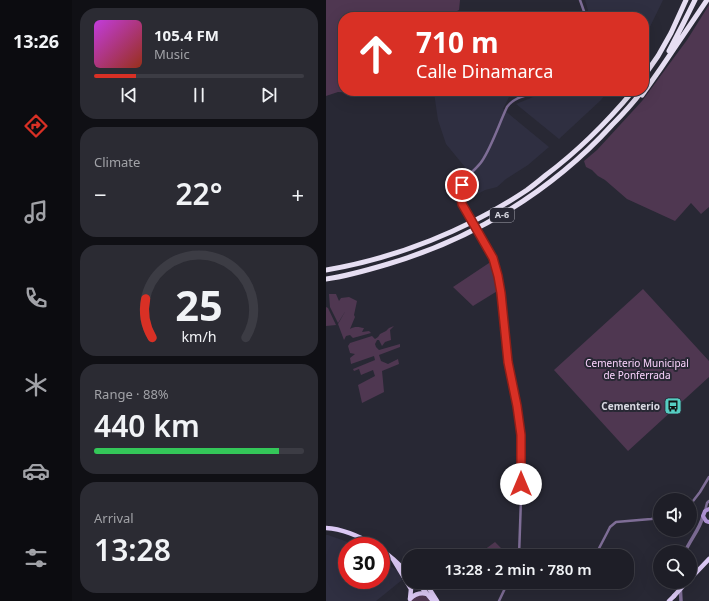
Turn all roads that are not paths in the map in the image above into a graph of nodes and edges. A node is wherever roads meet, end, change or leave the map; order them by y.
1 (580, 0) edge
2 (695, 0) edge
3 (706, 0) edge
4 (686, 1) edge
5 (584, 12) edge
6 (649, 69) edge
7 (649, 82) edge
8 (649, 86) edge
9 (526, 96) edge
10 (629, 96) edge
11 (638, 96) edge
12 (641, 96) edge
13 (607, 132) junction
14 (326, 270) edge
15 (326, 279) edge
16 (709, 477) edge
17 (697, 496) edge
18 (709, 501) edge
19 (707, 510) edge
20 (703, 516) junction
21 (653, 519) edge
22 (709, 522) edge
23 (326, 528) edge
24 (699, 528) junction
25 (359, 537) edge
26 (688, 545) edge
27 (519, 549) edge
28 (599, 549) edge
29 (390, 556) edge
30 (393, 558) junction
31 (709, 558) edge
32 (402, 567) edge
33 (697, 572) edge
34 (402, 574) edge
35 (411, 589) edge
36 (415, 589) edge
37 (422, 589) edge
38 (429, 589) edge
39 (505, 589) edge
40 (680, 589) edge
41 (681, 589) edge
42 (414, 594) junction
43 (427, 594) junction
44 (409, 600) edge
45 (433, 601) edge
46 (437, 601) edge
47 (499, 601) edge
48 (669, 601) edge
49 (681, 601) edge

1 - 5 street
2 - 7 highway
3 - 8 highway
4 - 6 highway
9 - 27 street, bridge
10 - 14 highway, A-6
11 - 13 highway, A-6
12 - 13 highway
13 - 15 highway, A-6
16 - 17 street
18 - 19 street
19 - 20 main road
20 - 22 main road
20 - 24 street
21 - 28 street
22 - 24 street
23 - 25 highway
24 - 26 street
29 - 30 highway
30 - 32 highway
30 - 34 highway
31 - 33 highway
35 - 44 highway
36 - 42 highway
37 - 43 highway
38 - 46 highway
39 - 47 street
40 - 49 street
41 - 48 highway, bridge
42 - 43 highway
42 - 44 highway
43 - 45 highway

